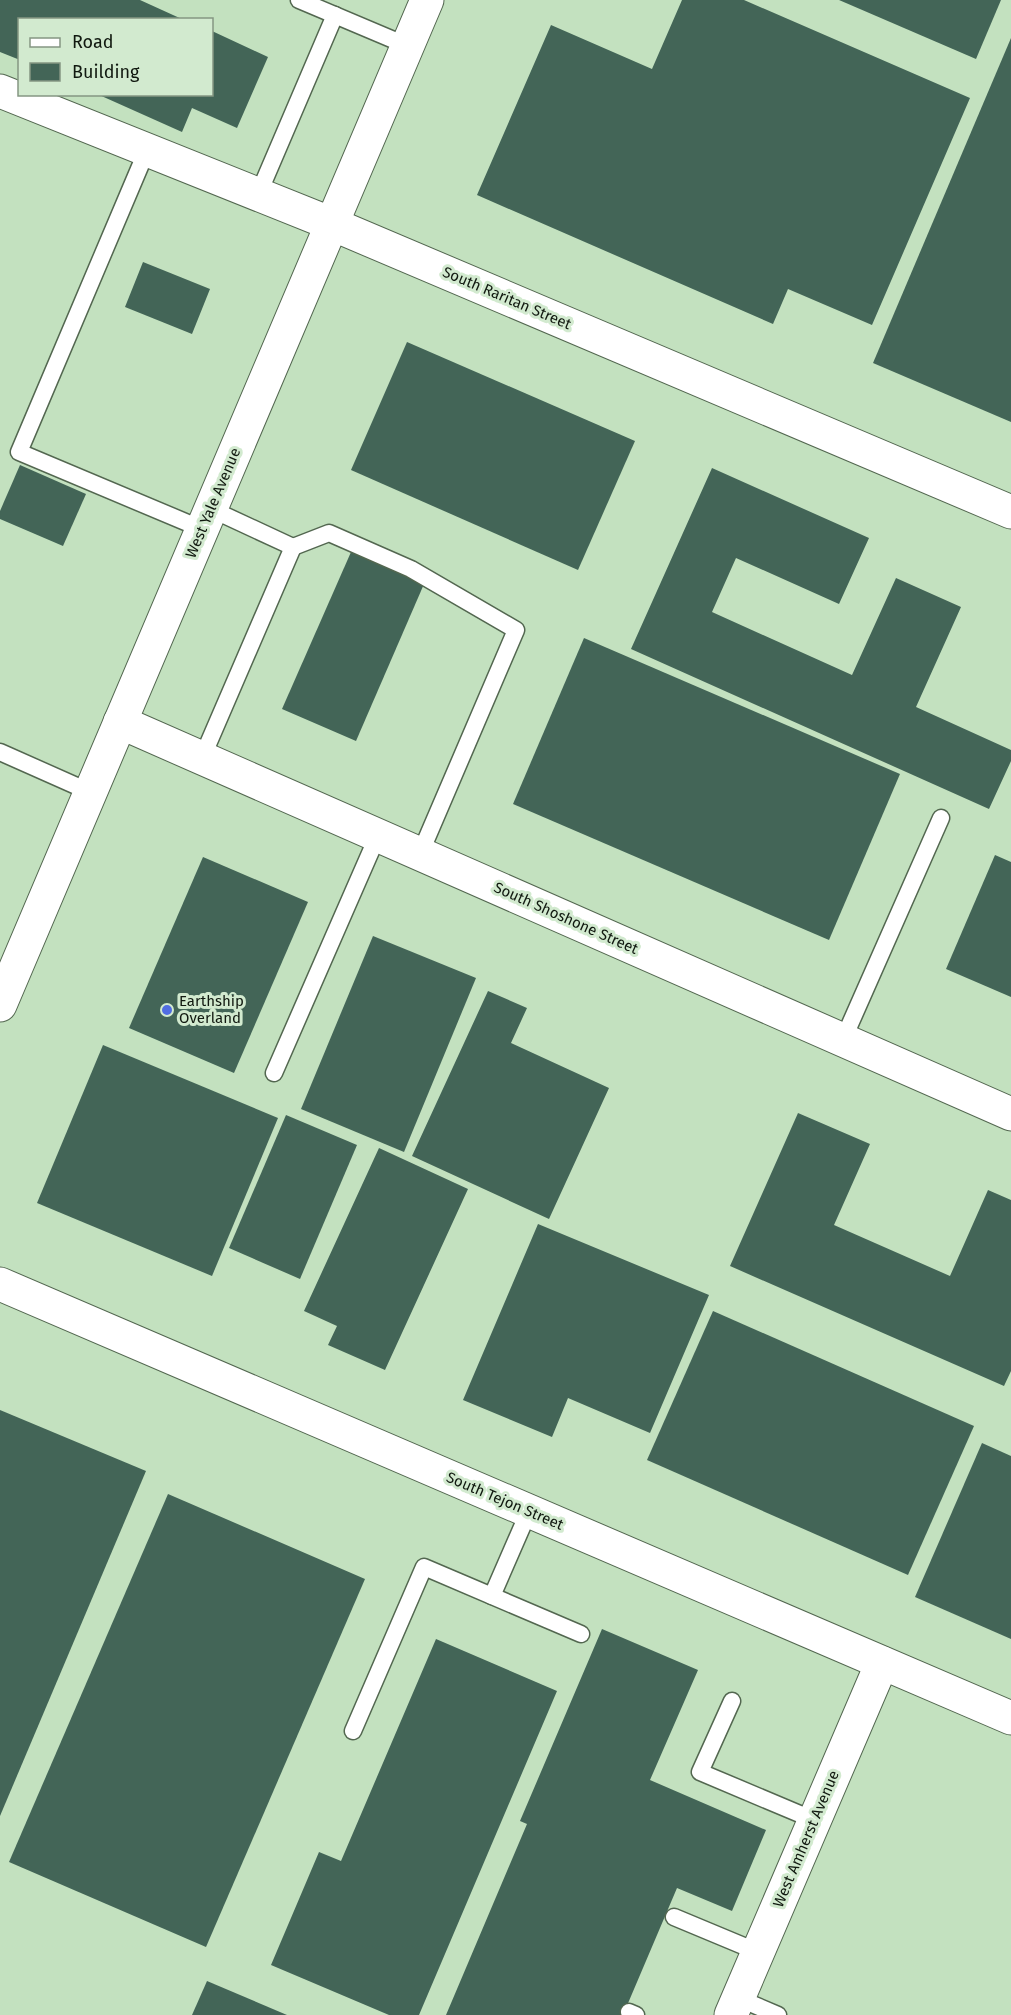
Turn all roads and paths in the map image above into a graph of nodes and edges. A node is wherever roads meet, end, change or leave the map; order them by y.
1 (299, 0) edge
2 (427, 0) edge
3 (335, 15) junction
4 (408, 46) junction
5 (0, 91) edge
6 (147, 150) junction
7 (258, 195) junction
8 (332, 224) junction
9 (1011, 512) edge
10 (206, 519) junction
11 (293, 547) junction
12 (120, 722) junction
13 (0, 752) edge
14 (202, 758) junction
15 (90, 792) junction
16 (941, 818) dead end
17 (378, 835) junction
18 (420, 854) junction
19 (0, 1005) edge
20 (843, 1040) junction
21 (274, 1073) dead end
22 (1011, 1114) edge
23 (0, 1284) edge
24 (529, 1511) junction
25 (492, 1596) junction
26 (581, 1634) dead end
27 (882, 1663) junction
28 (732, 1701) dead end
29 (1011, 1718) edge
30 (353, 1731) dead end
31 (814, 1820) junction
32 (674, 1917) dead end
33 (758, 1952) junction
34 (734, 2006) edge
35 (778, 2015) edge

1 - 3 lane
2 - 4 street, West Yale Avenue
3 - 4 lane
3 - 7 lane
4 - 8 street, West Yale Avenue
5 - 6 street, South Raritan Street
6 - 7 street, South Raritan Street
6 - 10 lane
7 - 8 street, South Raritan Street
8 - 9 street, South Raritan Street
8 - 10 street, West Yale Avenue
10 - 11 lane
10 - 12 street, West Yale Avenue
11 - 14 lane
11 - 18 lane
12 - 14 street, South Shoshone Street
12 - 15 street, West Yale Avenue
13 - 15 lane
14 - 17 street, South Shoshone Street
15 - 19 street, West Yale Avenue
16 - 20 lane
17 - 18 street, South Shoshone Street
17 - 21 lane
18 - 20 street, South Shoshone Street
20 - 22 street, South Shoshone Street
23 - 24 street, South Tejon Street
24 - 25 lane
24 - 27 street, South Tejon Street
25 - 26 lane
25 - 30 lane
27 - 29 street, South Tejon Street
27 - 31 street, West Amherst Avenue
28 - 31 lane
31 - 33 street, West Amherst Avenue
32 - 33 lane
33 - 34 street, West Amherst Avenue
34 - 35 lane

